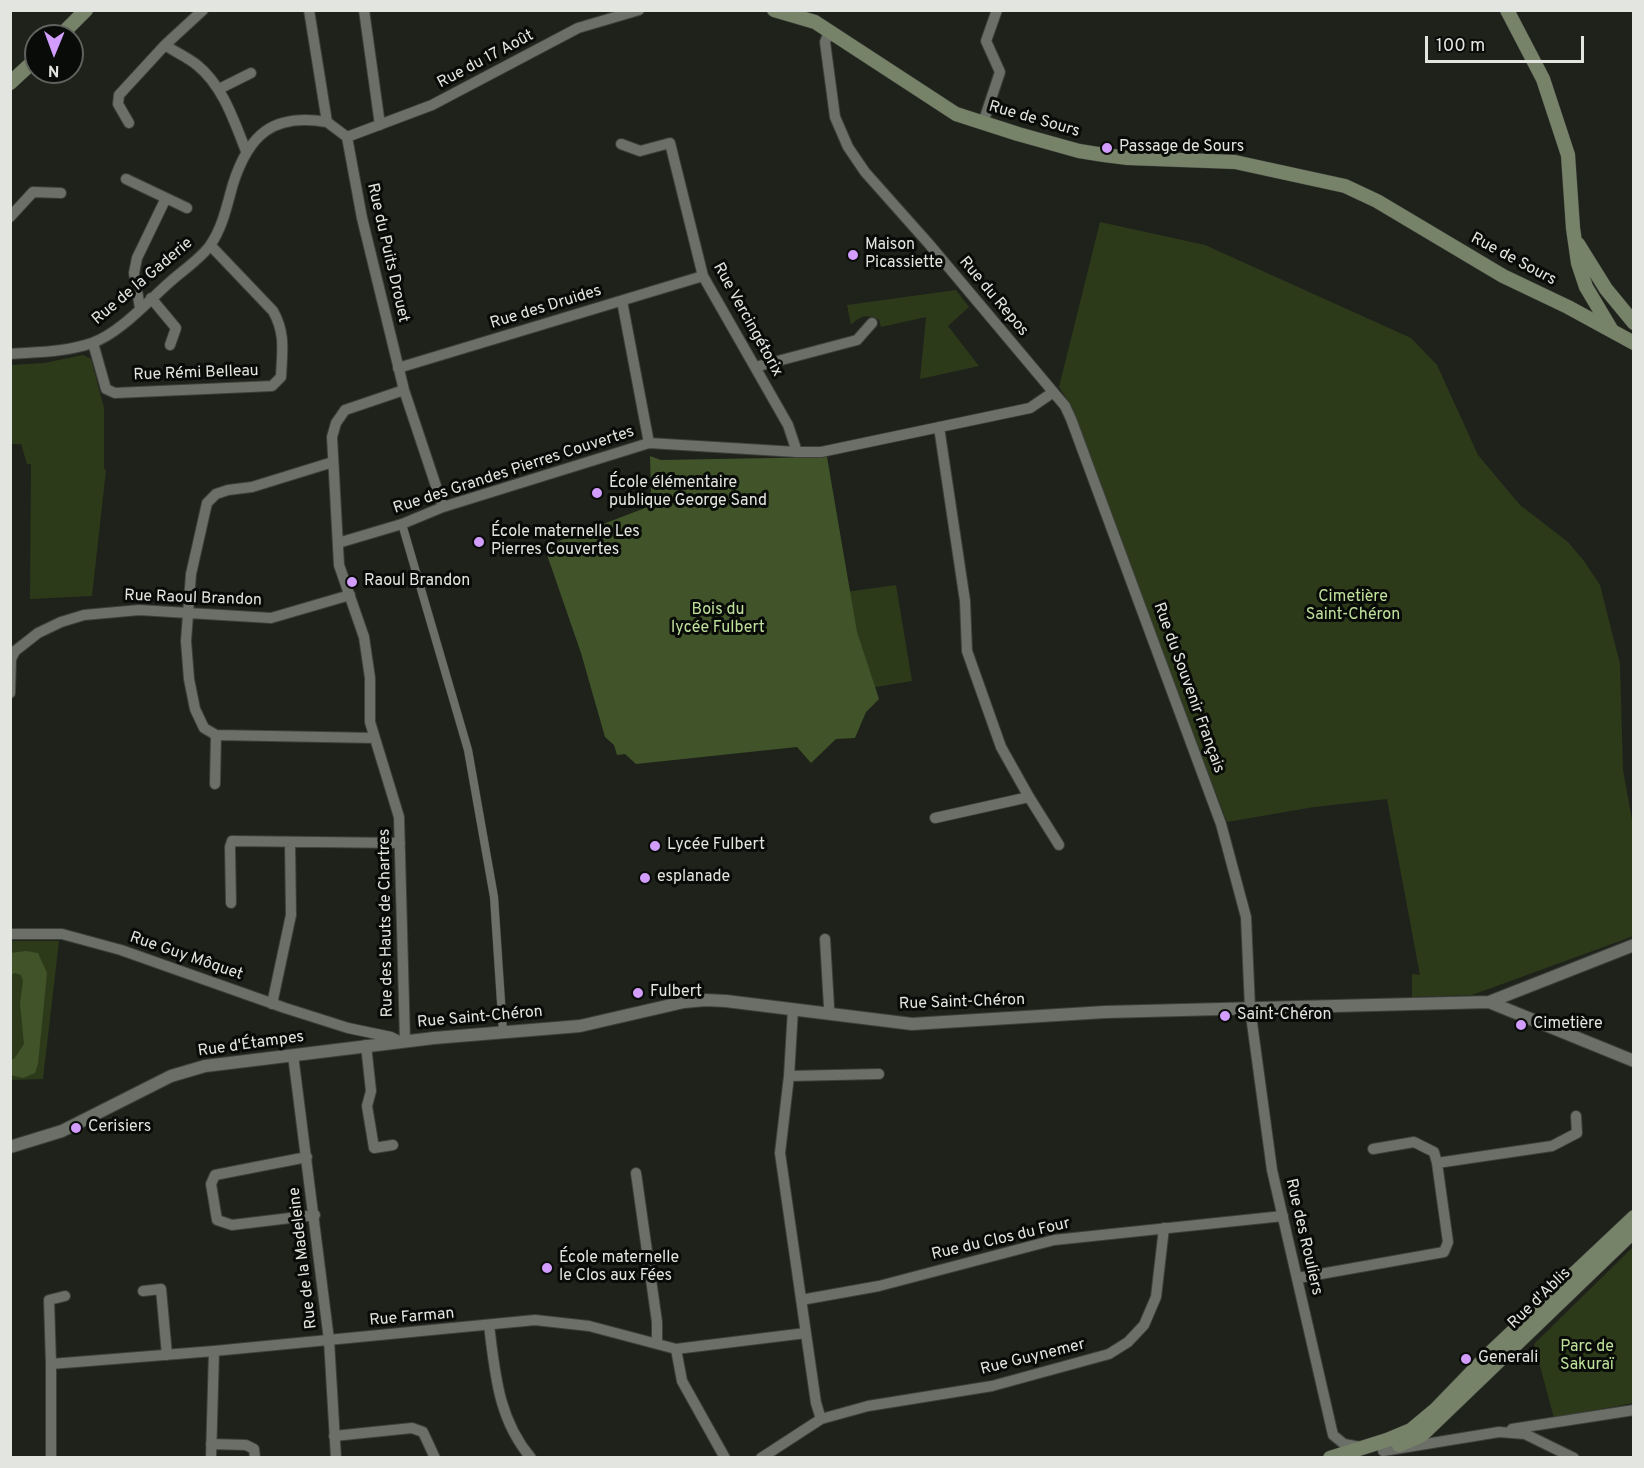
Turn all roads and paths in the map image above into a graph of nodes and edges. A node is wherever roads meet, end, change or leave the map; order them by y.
1 (86, 10) edge
2 (203, 10) edge
3 (309, 10) edge
4 (364, 10) edge
5 (639, 10) edge
6 (774, 10) edge
7 (997, 10) edge
8 (1507, 10) edge
9 (816, 16) edge
10 (72, 24) edge
11 (829, 32) junction
12 (165, 45) junction
13 (24, 70) edge
14 (251, 73) dead end
15 (10, 83) edge
16 (219, 89) junction
17 (327, 122) junction
18 (129, 123) dead end
19 (983, 123) junction
20 (380, 125) junction
21 (347, 137) junction
22 (621, 144) dead end
23 (246, 151) junction
24 (126, 179) dead end
25 (61, 193) dead end
26 (166, 198) junction
27 (187, 208) dead end
28 (10, 217) edge
29 (1574, 237) junction
30 (211, 246) junction
31 (703, 276) junction
32 (1586, 286) junction
33 (151, 298) junction
34 (622, 302) junction
35 (1568, 306) junction
36 (140, 308) junction
37 (1602, 314) junction
38 (1632, 322) edge
39 (872, 323) dead end
40 (1612, 331) junction
41 (93, 343) junction
42 (1634, 343) edge
43 (170, 345) dead end
44 (10, 354) edge
45 (755, 367) junction
46 (398, 368) junction
47 (404, 390) junction
48 (1052, 393) junction
49 (939, 427) junction
50 (649, 443) junction
51 (797, 453) junction
52 (333, 462) junction
53 (442, 507) junction
54 (402, 524) junction
55 (338, 543) junction
56 (350, 595) junction
57 (187, 612) junction
58 (11, 659) edge
59 (10, 693) edge
60 (216, 735) junction
61 (375, 738) junction
62 (215, 784) dead end
63 (1029, 797) junction
64 (935, 818) dead end
65 (290, 842) junction
66 (400, 843) junction
67 (1059, 844) dead end
68 (231, 903) dead end
69 (10, 934) edge
70 (825, 939) dead end
71 (1634, 945) edge
72 (1489, 1002) junction
73 (272, 1004) junction
74 (1250, 1008) junction
75 (794, 1010) junction
76 (828, 1014) junction
77 (348, 1028) junction
78 (503, 1032) junction
79 (403, 1042) junction
80 (363, 1046) junction
81 (293, 1055) junction
82 (1634, 1061) edge
83 (879, 1074) dead end
84 (789, 1076) junction
85 (1576, 1116) dead end
86 (393, 1146) dead end
87 (10, 1147) edge
88 (1373, 1149) dead end
89 (307, 1157) junction
90 (1437, 1163) junction
91 (636, 1173) dead end
92 (315, 1215) junction
93 (1283, 1216) junction
94 (1634, 1217) edge
95 (1164, 1228) junction
96 (1634, 1231) edge
97 (1298, 1278) junction
98 (143, 1291) dead end
99 (65, 1296) dead end
100 (801, 1300) junction
101 (489, 1325) junction
102 (806, 1333) junction
103 (329, 1340) junction
104 (657, 1343) junction
105 (676, 1349) junction
106 (214, 1351) junction
107 (167, 1355) junction
108 (51, 1364) junction
109 (1634, 1410) edge
110 (821, 1419) junction
111 (1416, 1432) junction
112 (1499, 1432) junction
113 (334, 1436) junction
114 (1437, 1443) junction
115 (211, 1444) junction
116 (1385, 1446) junction
117 (1364, 1452) edge
118 (51, 1458) edge
119 (210, 1458) edge
120 (255, 1458) edge
121 (336, 1458) edge
122 (435, 1458) edge
123 (531, 1458) edge
124 (725, 1458) edge
125 (761, 1458) edge
126 (1330, 1458) edge
127 (1574, 1458) edge

1 - 10 main road
2 - 12 street
3 - 17 street
4 - 20 street
5 - 20 street, Rue du 17 Août
6 - 9 main road, Rue de Sours
7 - 19 street
8 - 29 main road
9 - 11 main road, Rue de Sours
11 - 19 main road, Rue de Sours
11 - 48 street, Rue du Repos
12 - 16 street
12 - 18 street
13 - 15 main road
14 - 16 street
16 - 23 street
17 - 21 street
17 - 23 street, Rue de la Gaderie
19 - 35 main road, Rue de Sours
20 - 21 street, Rue du 17 Août
21 - 46 street, Rue du Puits Drouet
22 - 31 street, Rue Vercingétorix
23 - 30 street, Rue de la Gaderie
24 - 26 street
25 - 28 street
26 - 27 street
26 - 36 street
29 - 32 main road
29 - 38 main road
30 - 33 street, Rue de la Gaderie
30 - 41 street, Rue Rémi Belleau
31 - 34 street, Rue des Druides
31 - 45 street, Rue Vercingétorix
32 - 35 main road
32 - 37 main road
33 - 36 street, Rue de la Gaderie
33 - 43 street
34 - 46 street, Rue des Druides
34 - 50 street
35 - 37 main road, Rue de Sours
35 - 40 main road, Rue de Sours
36 - 41 street, Rue de la Gaderie
37 - 38 main road, Rue de Sours
37 - 40 main road
39 - 45 street
40 - 42 main road, Rue de Sours
41 - 44 street, Rue de la Gaderie
45 - 51 street, Rue Vercingétorix
46 - 47 street, Rue du Puits Drouet
47 - 52 street, Rue des Hauts de Chartres
47 - 53 street, Rue du Puits Drouet
48 - 49 street, Rue des Grandes Pierres Couvertes
48 - 74 street, Rue du Souvenir Français
49 - 51 street, Rue des Grandes Pierres Couvertes
49 - 63 street
50 - 51 street, Rue des Grandes Pierres Couvertes
50 - 53 street, Rue des Grandes Pierres Couvertes
52 - 55 street, Rue des Hauts de Chartres
52 - 57 street
53 - 54 street, Rue des Grandes Pierres Couvertes
54 - 55 street, Rue des Grandes Pierres Couvertes
54 - 78 street
55 - 56 street, Rue des Hauts de Chartres
56 - 57 street, Rue Raoul Brandon
56 - 61 street, Rue des Hauts de Chartres
57 - 58 street, Rue Raoul Brandon
57 - 60 street
58 - 59 street
60 - 61 street
60 - 62 street
61 - 66 street, Rue des Hauts de Chartres
63 - 64 street
63 - 67 street
65 - 66 street
65 - 68 street
65 - 73 street
66 - 79 street, Rue des Hauts de Chartres
69 - 73 street, Rue Guy Môquet
70 - 76 street
71 - 72 street
72 - 74 street, Rue Saint-Chéron
72 - 82 street
73 - 77 street, Rue Guy Môquet
74 - 76 street, Rue Saint-Chéron
74 - 93 street, Rue des Rouliers
75 - 76 street, Rue Saint-Chéron
75 - 78 street, Rue Saint-Chéron
75 - 84 street
77 - 79 street, Rue Guy Môquet
77 - 80 street
78 - 79 street, Rue Saint-Chéron
79 - 80 street, Rue d'Étampes
80 - 81 street, Rue d'Étampes
80 - 86 street
81 - 87 street, Rue d'Étampes
81 - 89 street, Rue de la Madeleine
83 - 84 street
84 - 100 street
85 - 90 street
88 - 90 street
89 - 92 street, Rue de la Madeleine
89 - 92 street
90 - 97 street
91 - 104 street
92 - 103 street, Rue de la Madeleine
93 - 95 street, Rue du Clos du Four
93 - 97 street, Rue des Rouliers
94 - 111 main road, Rue d'Ablis
95 - 100 street, Rue du Clos du Four
95 - 110 street, Rue Guynemer
96 - 111 main road, Rue d'Ablis
97 - 117 street, Rue des Rouliers
98 - 107 street
99 - 108 street
100 - 102 street
101 - 103 street, Rue Farman
101 - 104 street, Rue Farman
101 - 123 street
102 - 105 street
102 - 110 street
103 - 106 street, Rue Farman
103 - 113 street, Rue de la Madeleine
104 - 105 street, Rue Farman
105 - 124 street
106 - 107 street, Rue Farman
106 - 115 street
107 - 108 street, Rue Farman
108 - 118 street
109 - 112 street
110 - 125 street, Rue Guynemer
111 - 114 street
111 - 116 main road, Rue d'Ablis
112 - 114 street
112 - 127 street
113 - 121 street, Rue de la Madeleine
113 - 122 street
114 - 116 street
115 - 119 street
115 - 120 street
116 - 117 main road, Rue d'Ablis
117 - 126 main road, Rue d'Ablis

